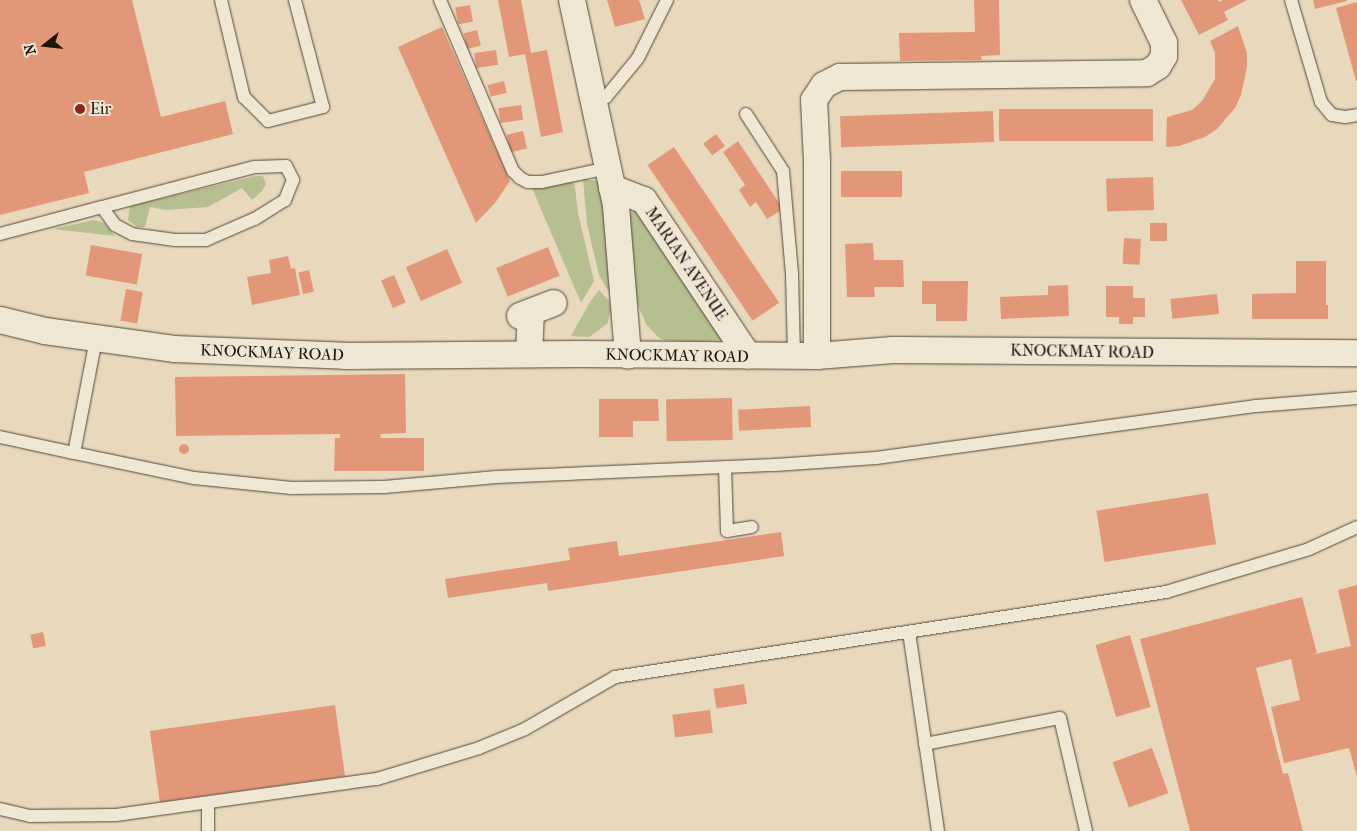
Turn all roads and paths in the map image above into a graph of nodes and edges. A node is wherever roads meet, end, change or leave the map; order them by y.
1 (221, 0) edge
2 (295, 0) edge
3 (440, 0) edge
4 (572, 0) edge
5 (667, 0) edge
6 (1143, 0) edge
7 (1291, 0) edge
8 (595, 102) junction
9 (746, 114) dead end
10 (1357, 116) edge
11 (610, 178) junction
12 (102, 207) junction
13 (0, 234) edge
14 (535, 310) dead end
15 (0, 320) edge
16 (96, 339) junction
17 (1357, 353) edge
18 (529, 354) junction
19 (628, 356) junction
20 (748, 356) junction
21 (805, 356) junction
22 (1357, 398) edge
23 (0, 438) edge
24 (74, 454) junction
25 (725, 467) junction
26 (752, 527) dead end
27 (1357, 527) edge
28 (909, 632) junction
29 (926, 744) junction
30 (208, 803) junction
31 (0, 809) edge
32 (208, 831) edge
33 (938, 831) edge
34 (1086, 831) edge

1 - 2 lane
3 - 11 lane
4 - 8 street, MARIAN AVENUE
5 - 8 lane
6 - 21 street
7 - 10 lane
8 - 11 street, MARIAN AVENUE
9 - 21 lane
11 - 19 street, MARIAN AVENUE
11 - 20 street, MARIAN AVENUE
12 - 12 lane
12 - 13 lane
14 - 18 street
15 - 16 street, KNOCKMAY ROAD
16 - 18 street, KNOCKMAY ROAD
16 - 24 lane
17 - 21 street, KNOCKMAY ROAD
18 - 19 street, KNOCKMAY ROAD
19 - 20 street, KNOCKMAY ROAD
20 - 21 street, KNOCKMAY ROAD
22 - 25 lane
23 - 24 lane
24 - 25 lane
25 - 26 lane
27 - 28 lane
28 - 29 lane
28 - 30 lane
29 - 33 lane
29 - 34 lane
30 - 31 lane
30 - 32 lane

